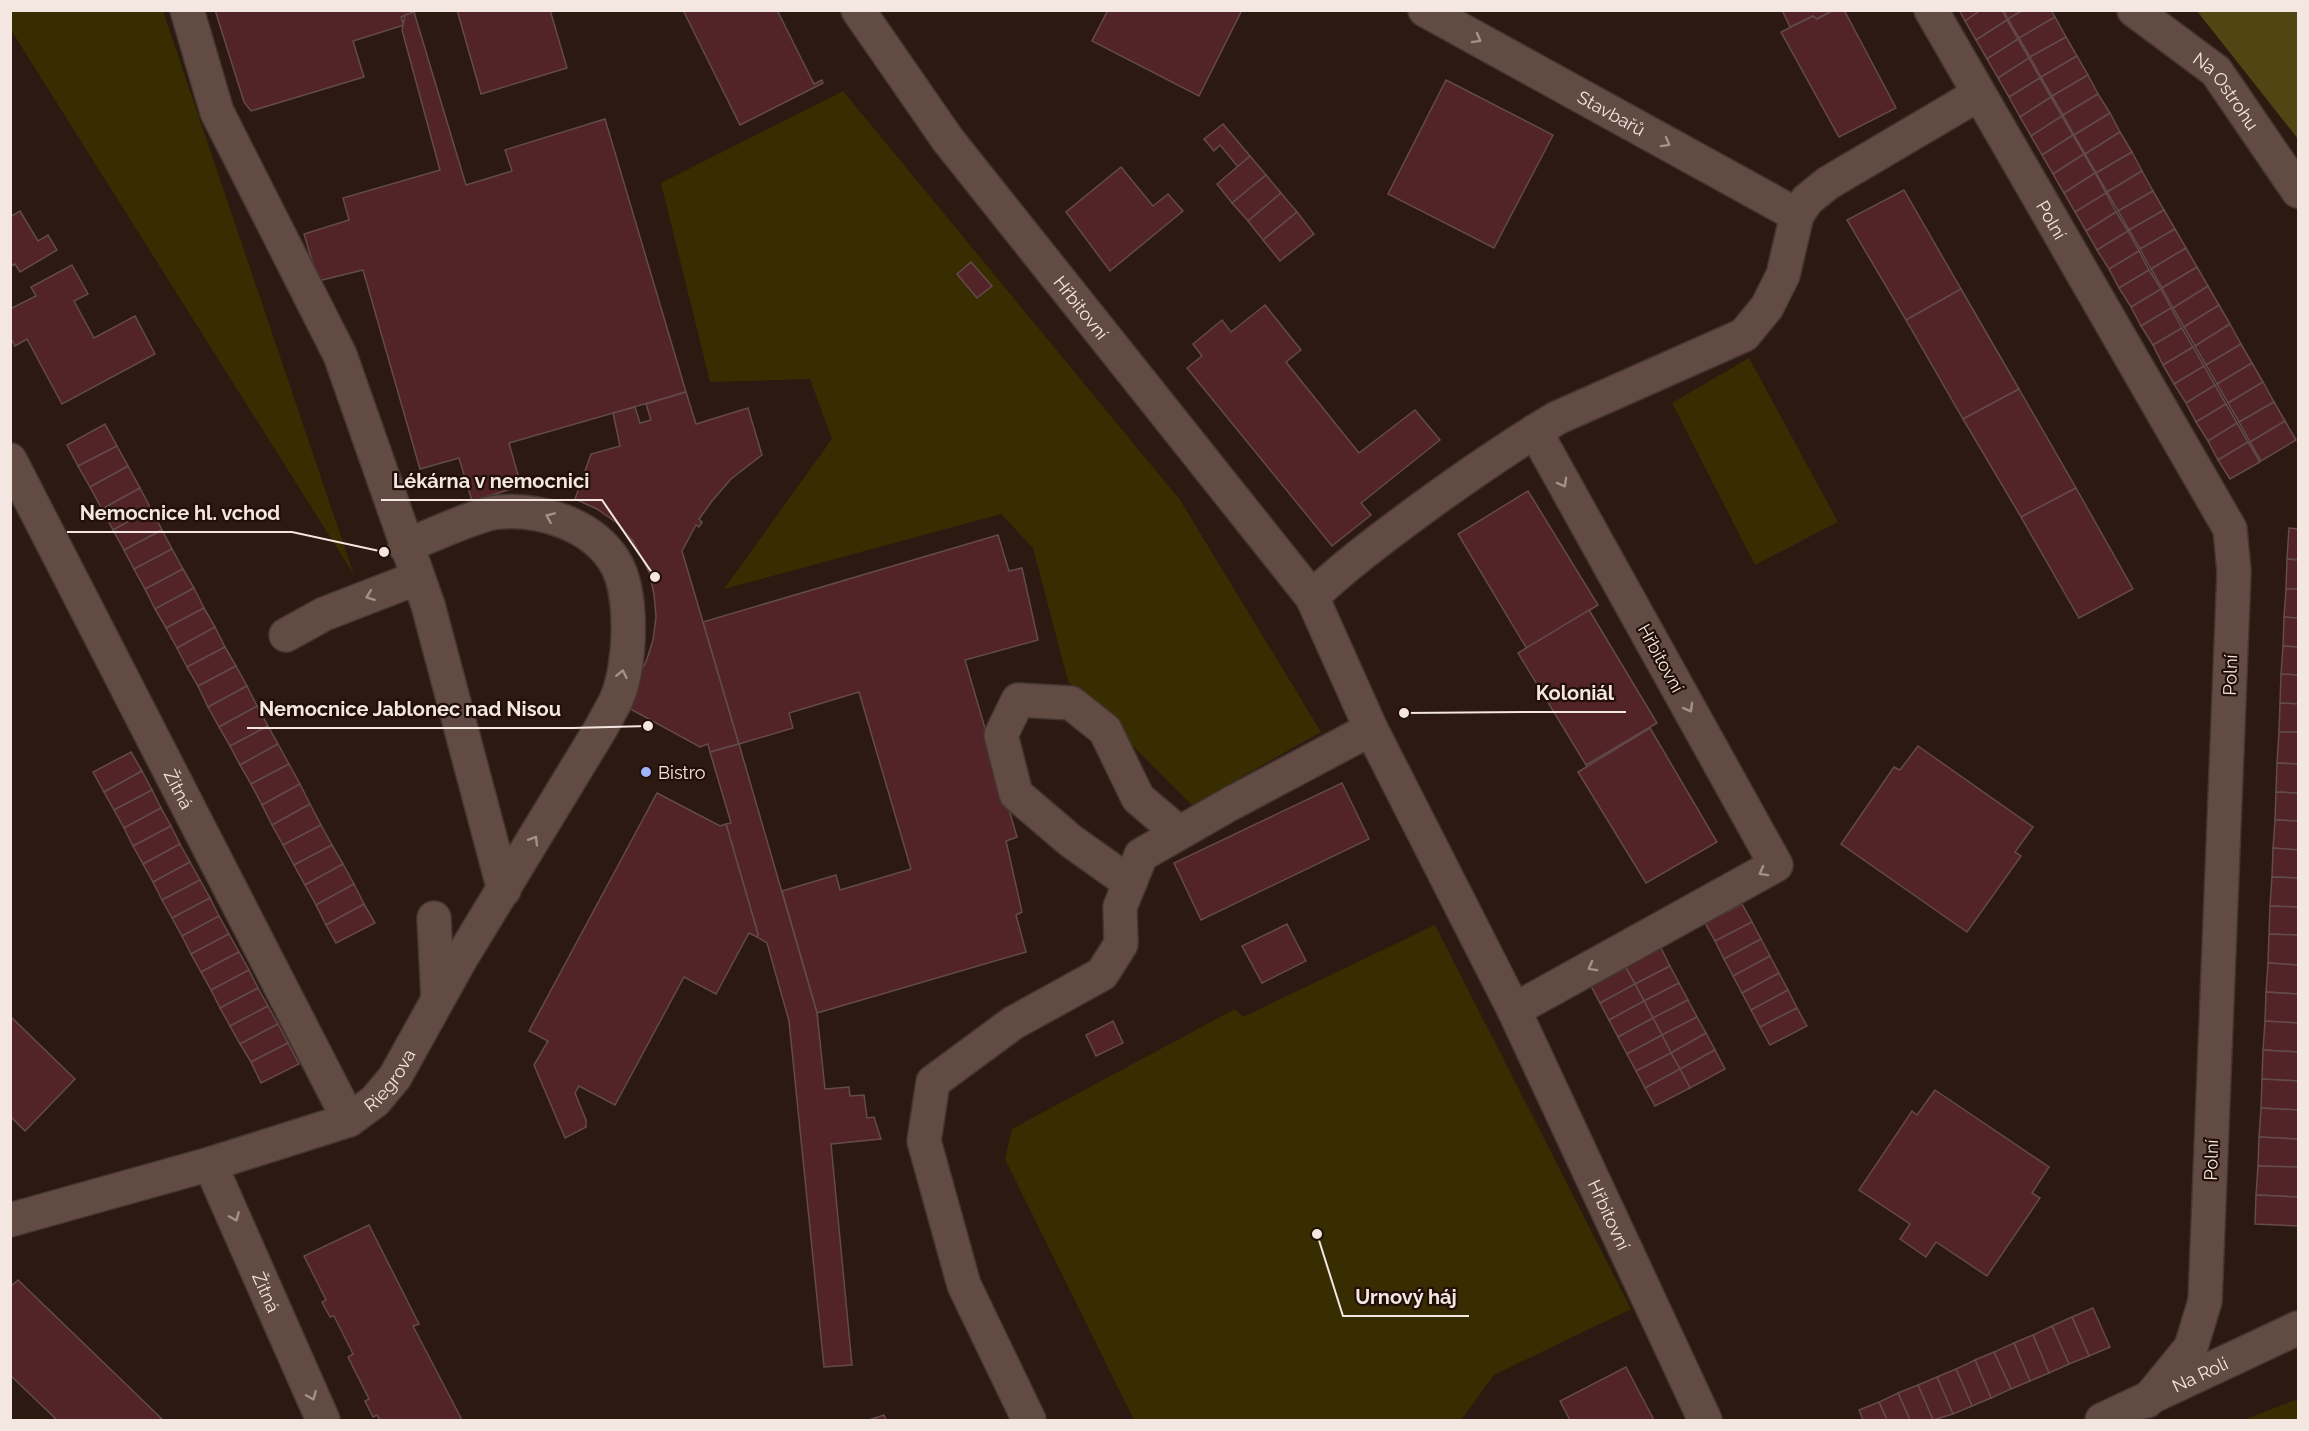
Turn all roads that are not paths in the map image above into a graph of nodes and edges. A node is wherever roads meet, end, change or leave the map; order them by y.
1 (187, 10) edge
2 (858, 10) edge
3 (1425, 10) edge
4 (1931, 10) edge
5 (2134, 10) edge
6 (1979, 94) junction
7 (2298, 191) edge
8 (1797, 215) junction
9 (1535, 431) junction
10 (10, 460) edge
11 (405, 546) junction
12 (417, 578) junction
13 (1312, 597) junction
14 (286, 635) dead end
15 (1371, 729) junction
16 (1179, 833) junction
17 (1130, 882) junction
18 (504, 890) junction
19 (434, 918) dead end
20 (438, 999) junction
21 (1514, 1010) junction
22 (349, 1120) junction
23 (210, 1164) junction
24 (10, 1220) edge
25 (2298, 1328) edge
26 (2147, 1401) junction
27 (323, 1420) edge
28 (1029, 1420) edge
29 (1705, 1420) edge
30 (2102, 1420) edge

1 - 11 street
2 - 13 street, Hřbitovní
3 -> 8 street, Stavbařů
4 - 6 street, Polní
5 - 7 street, Na Ostrohu
6 - 8 street
6 - 26 street, Polní
8 - 9 street
9 - 13 street
9 -> 21 street, Hřbitovní
10 - 22 street, Žitná
11 - 12 street
18 -> 11 street, Riegrova
12 -> 14 street
12 - 18 street
13 - 15 street, Hřbitovní
15 - 16 street
15 - 21 street, Hřbitovní
16 - 17 street
16 - 17 street
17 - 28 street
18 - 20 street, Riegrova
19 - 20 street
20 - 22 street, Riegrova
21 - 29 street, Hřbitovní
22 - 23 street, Riegrova
23 - 24 street, Riegrova
23 -> 27 street, Žitná
25 - 26 street, Na Roli
26 - 30 street, Na Roli

